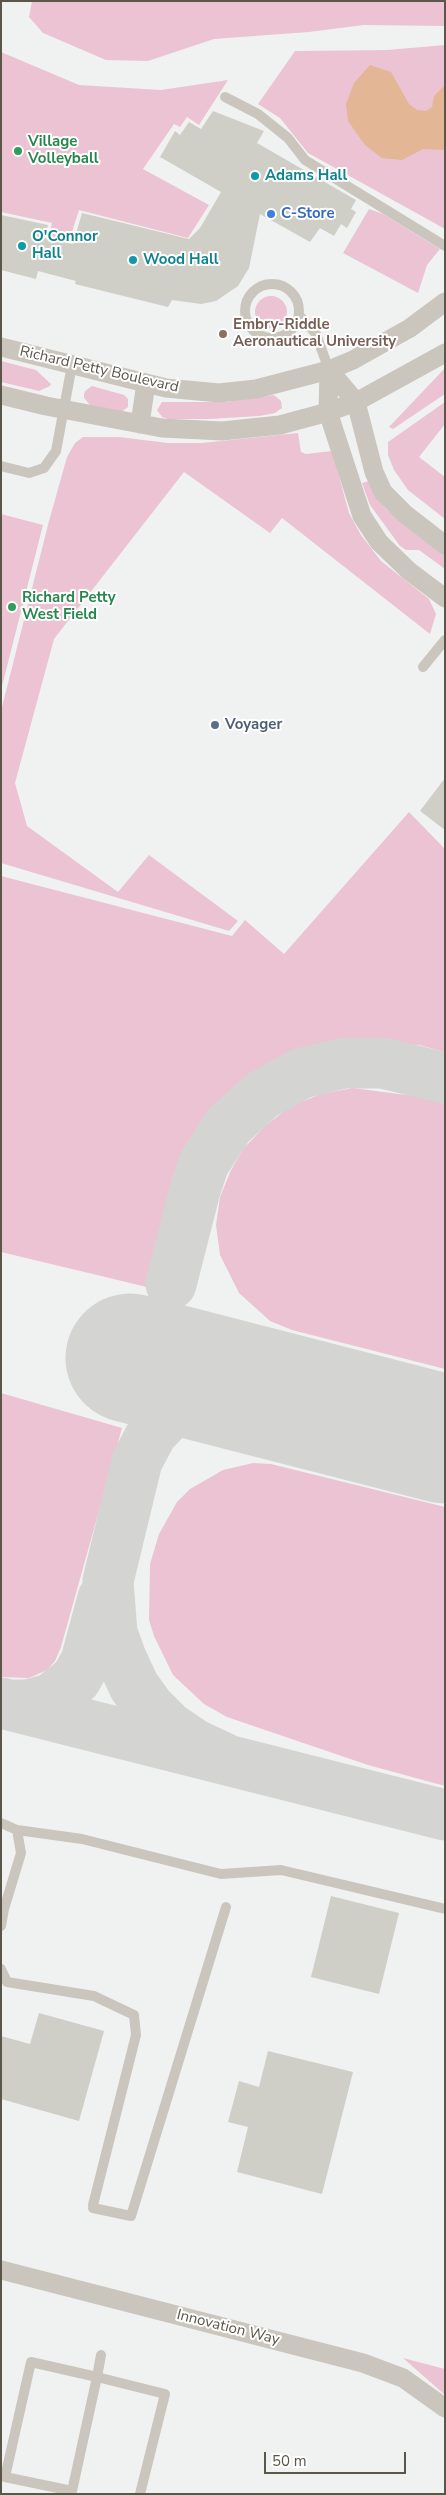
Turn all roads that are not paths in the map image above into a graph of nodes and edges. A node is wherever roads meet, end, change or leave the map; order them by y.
1 (225, 97) dead end
2 (445, 246) edge
3 (445, 302) edge
4 (299, 315) junction
5 (1, 347) edge
6 (445, 353) edge
7 (72, 365) junction
8 (329, 370) junction
9 (146, 383) junction
10 (1, 395) edge
11 (356, 402) junction
12 (65, 410) junction
13 (328, 412) junction
14 (140, 424) junction
15 (1, 466) edge
16 (445, 545) edge
17 (445, 598) edge
18 (445, 640) edge
19 (423, 667) dead end
20 (1, 1824) edge
21 (17, 1830) junction
22 (226, 1907) dead end
23 (445, 1909) edge
24 (1, 1926) edge
25 (1, 1968) edge
26 (1, 2270) edge
27 (101, 2355) dead end
28 (97, 2377) junction
29 (440, 2404) edge
30 (445, 2423) edge
31 (72, 2491) junction
32 (82, 2494) edge
33 (140, 2494) edge

1 - 2 lane
3 - 8 street, Richard Petty Boulevard
4 - 4 lane
4 - 8 lane
5 - 7 street, Richard Petty Boulevard
6 - 11 street
7 - 9 street, Richard Petty Boulevard
7 - 12 lane
8 - 9 street, Richard Petty Boulevard
8 - 11 street
8 - 13 street
9 - 14 street
10 - 12 street
11 - 13 street
11 - 16 street
12 - 14 street
12 - 15 lane
13 - 14 street
13 - 17 street
18 - 19 lane
20 - 21 lane
21 - 23 lane
21 - 24 lane
22 - 25 lane
26 - 29 street, Innovation Way
27 - 28 lane
28 - 31 lane
28 - 31 lane
28 - 33 lane
29 - 30 street
31 - 32 lane

